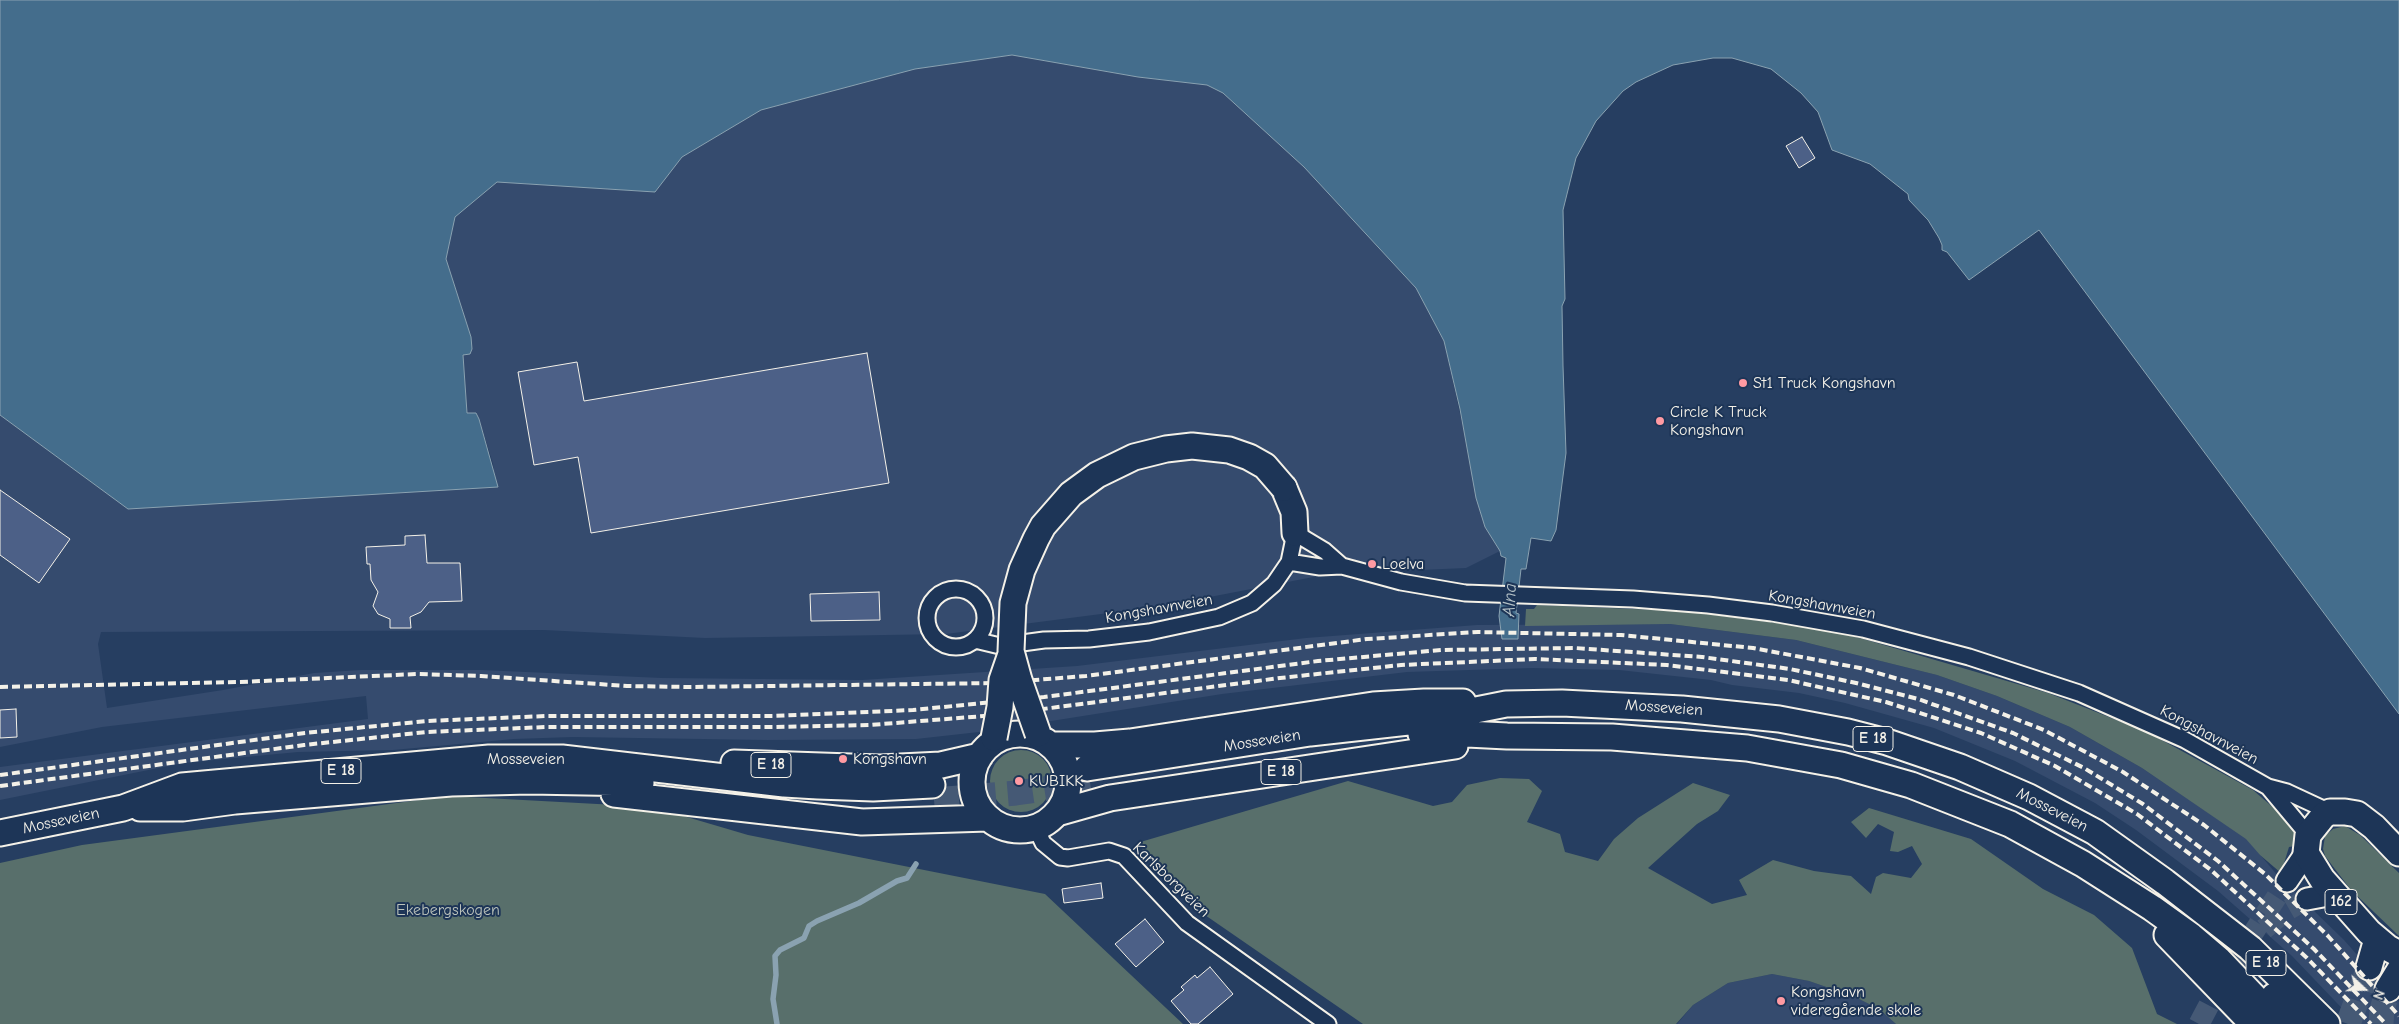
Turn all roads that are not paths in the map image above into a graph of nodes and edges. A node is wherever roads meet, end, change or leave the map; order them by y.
1 (1295, 533) junction
2 (1289, 562) junction
3 (1342, 566) junction
4 (985, 616) junction
5 (975, 640) junction
6 (1044, 640) junction
7 (1011, 651) junction
8 (1506, 704) junction
9 (1507, 736) junction
10 (1043, 739) junction
11 (989, 746) junction
12 (562, 758) junction
13 (563, 783) junction
14 (2268, 787) junction
15 (123, 808) junction
16 (1057, 812) junction
17 (2330, 812) junction
18 (988, 818) junction
19 (1036, 828) junction
20 (0, 833) edge
21 (2307, 844) junction
22 (2399, 853) edge
23 (2111, 881) junction
24 (2287, 881) tunnel mouth
25 (2334, 894) junction
26 (2307, 899) tunnel mouth
27 (2198, 909) junction
28 (2377, 939) junction
29 (2399, 954) edge
30 (2369, 967) tunnel mouth
31 (1328, 1024) edge
32 (2253, 1024) edge
33 (2280, 1024) edge
34 (2301, 1024) edge
35 (2328, 1024) edge

1 - 2 street, Kongshavnveien
1 - 3 street, Kongshavnveien
1 - 7 highway, bridge
2 - 3 street, Kongshavnveien
2 - 6 street, Kongshavnveien
3 - 14 street, Kongshavnveien
4 - 5 street
4 - 5 street
4 - 6 street, Kongshavnveien
5 - 6 street, Kongshavnveien
7 - 10 highway, bridge
7 - 11 highway, bridge
8 - 9 highway, Mosseveien / E 18
8 - 10 highway, E 18
8 - 27 highway, Mosseveien / E 18
9 - 16 highway, E 18
9 - 23 highway, Mosseveien / E 18
10 - 11 highway, E 18
10 - 16 highway
11 - 12 highway, E 18
11 - 18 highway
12 - 13 highway, Mosseveien / E 18
12 - 15 highway, Mosseveien / E 18
13 - 15 highway, Mosseveien / E 18
13 - 18 highway, E 18
14 - 17 street, Kongshavnveien
14 - 21 street, Kongshavnveien
15 - 20 highway, Mosseveien / E 18
16 - 19 highway, E 18
17 - 21 highway
17 - 22 highway
18 - 19 highway, E 18
19 - 31 street, Karlsborgveien
21 - 24 main road
21 - 25 highway, 162
23 - 32 highway, E 18
23 - 33 highway, E 18
25 - 26 main road
25 - 28 highway, 162
27 - 34 highway, E 18
27 - 35 highway, E 18
28 - 29 highway, 162
28 - 30 highway

